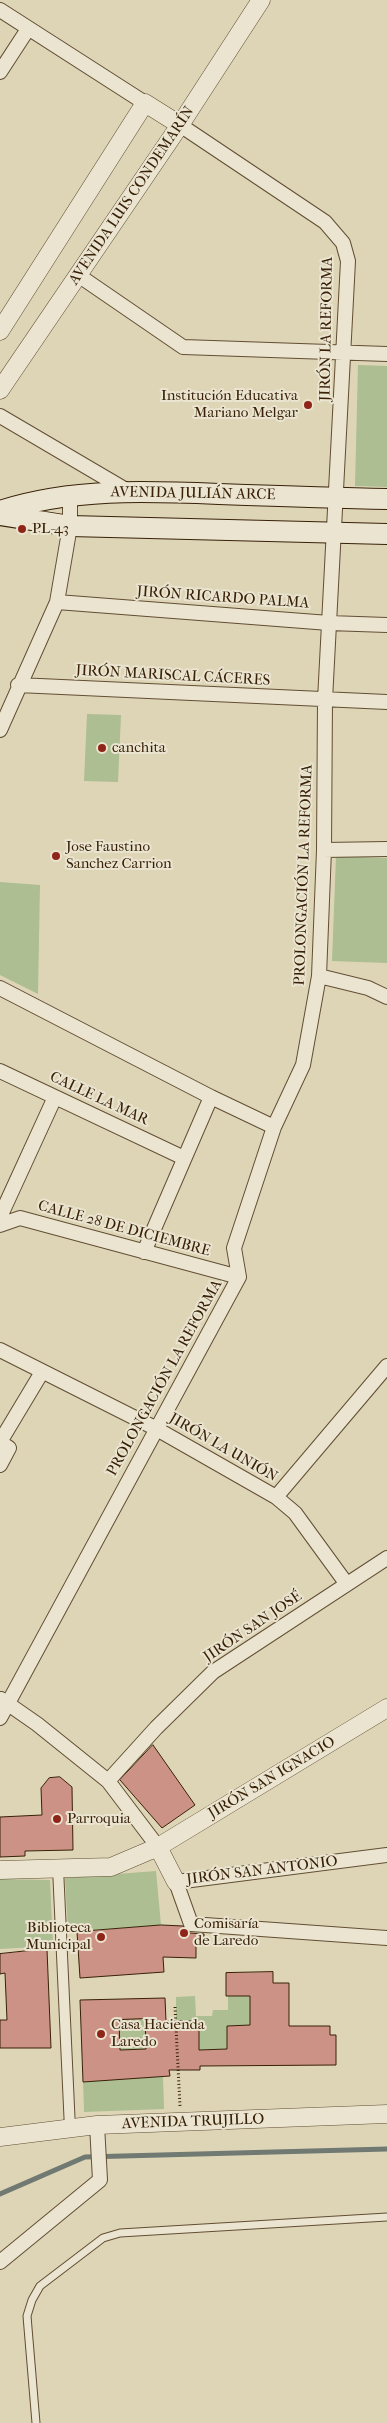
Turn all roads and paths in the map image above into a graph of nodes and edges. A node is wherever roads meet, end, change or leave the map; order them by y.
1 (261, 0) edge
2 (0, 10) edge
3 (28, 29) junction
4 (0, 72) edge
5 (145, 103) junction
6 (180, 125) junction
7 (78, 274) junction
8 (0, 331) edge
9 (344, 352) junction
10 (387, 354) edge
11 (0, 390) edge
12 (0, 416) edge
13 (126, 490) junction
14 (70, 496) junction
15 (337, 498) junction
16 (387, 499) edge
17 (0, 511) edge
18 (0, 515) edge
19 (70, 526) junction
20 (334, 532) junction
21 (387, 534) edge
22 (57, 602) junction
23 (329, 623) junction
24 (387, 625) edge
25 (18, 685) junction
26 (325, 700) junction
27 (387, 702) edge
28 (3, 715) edge
29 (0, 730) edge
30 (387, 849) edge
31 (324, 850) junction
32 (319, 976) junction
33 (0, 988) edge
34 (387, 997) edge
35 (0, 1071) edge
36 (55, 1097) junction
37 (211, 1097) junction
38 (274, 1127) junction
39 (184, 1158) junction
40 (0, 1217) edge
41 (0, 1225) edge
42 (144, 1252) junction
43 (239, 1277) junction
44 (0, 1350) edge
45 (387, 1366) edge
46 (42, 1372) junction
47 (155, 1428) junction
48 (0, 1465) edge
49 (276, 1497) junction
50 (387, 1558) edge
51 (346, 1583) junction
52 (4, 1701) edge
53 (387, 1708) edge
54 (0, 1718) edge
55 (108, 1782) junction
56 (158, 1847) junction
57 (387, 1855) edge
58 (58, 1868) junction
59 (0, 1870) edge
60 (176, 1882) junction
61 (387, 1938) edge
62 (175, 2007) dead end
63 (387, 2114) edge
64 (181, 2122) junction
65 (97, 2125) junction
66 (70, 2129) junction
67 (0, 2137) edge
68 (387, 2217) edge
69 (0, 2262) edge
70 (36, 2423) edge

1 - 6 street, AVENIDA LUIS CONDEMARÍN
2 - 3 street
3 - 4 street
3 - 5 street
5 - 6 street
5 - 8 street
6 - 7 street, AVENIDA LUIS CONDEMARÍN
6 - 9 street, JIRÓN LA REFORMA
7 - 9 street
7 - 11 street, AVENIDA LUIS CONDEMARÍN
9 - 10 street
9 - 15 street, JIRÓN LA REFORMA
12 - 13 street
13 - 14 main road, AVENIDA JULIÁN ARCE
13 - 15 main road, AVENIDA JULIÁN ARCE
14 - 17 main road, AVENIDA JULIÁN ARCE
14 - 19 street
15 - 16 main road, AVENIDA JULIÁN ARCE
15 - 20 street, PROLONGACIÓN LA REFORMA
18 - 19 main road
19 - 20 main road
19 - 22 street
20 - 21 main road
20 - 23 street, PROLONGACIÓN LA REFORMA
22 - 23 street, JIRÓN RICARDO PALMA
22 - 25 street
23 - 24 street, JIRÓN RICARDO PALMA
23 - 26 street, PROLONGACIÓN LA REFORMA
25 - 26 street, JIRÓN MARISCAL CÁCERES
25 - 28 street
26 - 27 street, JIRÓN MARISCAL CÁCERES
26 - 31 street, PROLONGACIÓN LA REFORMA
28 - 29 street
30 - 31 street
31 - 32 street, PROLONGACIÓN LA REFORMA
32 - 34 street
32 - 38 street, PROLONGACIÓN LA REFORMA
33 - 37 street
35 - 36 street, CALLE LA MAR
36 - 39 street, CALLE LA MAR
36 - 40 street
37 - 38 street
37 - 39 street
38 - 43 street, PROLONGACIÓN LA REFORMA
39 - 42 street
41 - 42 street, CALLE 28 DE DICIEMBRE
42 - 43 street, CALLE 28 DE DICIEMBRE
43 - 47 street, PROLONGACIÓN LA REFORMA
44 - 46 street, JIRÓN LA UNIÓN
45 - 49 street
46 - 47 street, JIRÓN LA UNIÓN
46 - 48 street
47 - 49 street, JIRÓN LA UNIÓN
47 - 52 street, PROLONGACIÓN LA REFORMA
49 - 51 street, JIRÓN LA UNIÓN
50 - 51 street, JIRÓN SAN JOSÉ
51 - 55 street, JIRÓN SAN JOSÉ
52 - 54 street, PROLONGACIÓN LA REFORMA
52 - 55 street
53 - 56 street, JIRÓN SAN IGNACIO
55 - 56 street
56 - 58 street, JIRÓN SAN IGNACIO
56 - 60 street, JIRÓN SAN ANTONIO
57 - 60 street, JIRÓN SAN ANTONIO
58 - 59 street, JIRÓN SAN IGNACIO
58 - 66 street
60 - 61 street
62 - 64 path
63 - 64 street, AVENIDA TRUJILLO
64 - 65 street, AVENIDA TRUJILLO
65 - 66 street, AVENIDA TRUJILLO
65 - 69 street
66 - 67 street, AVENIDA TRUJILLO
68 - 70 lane

